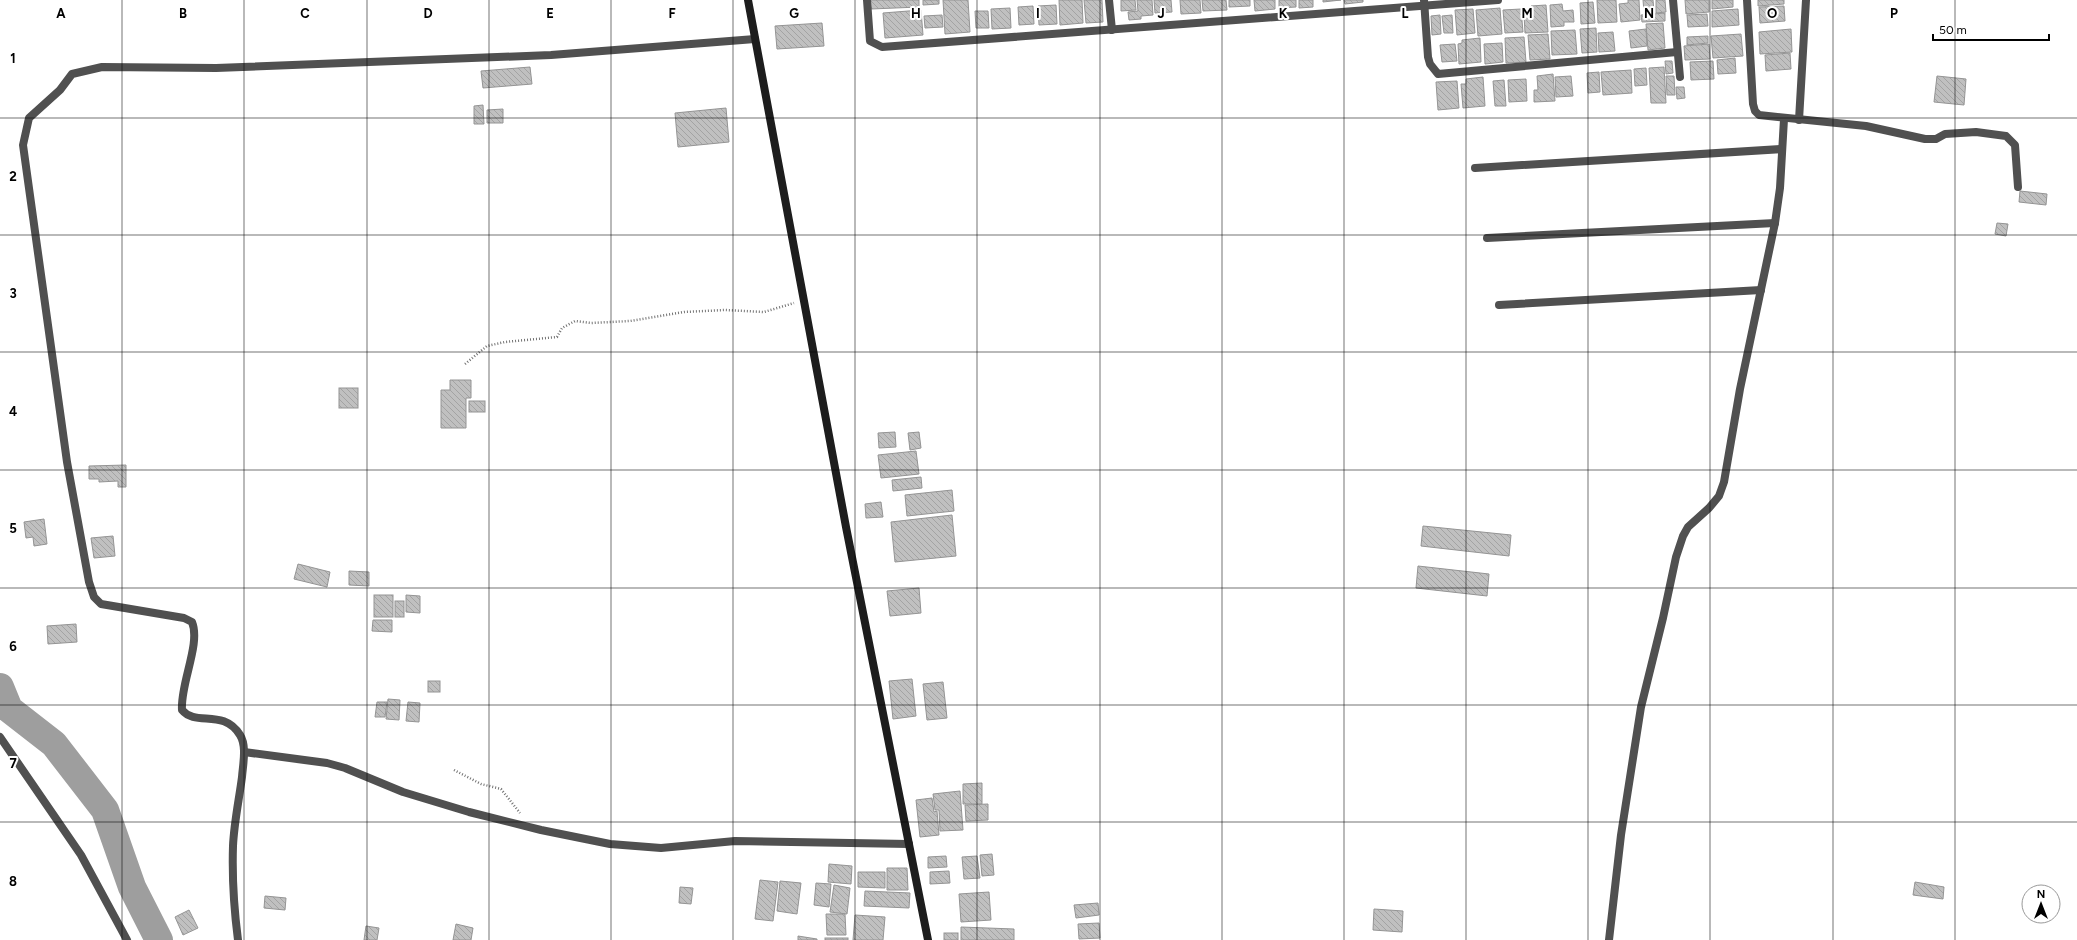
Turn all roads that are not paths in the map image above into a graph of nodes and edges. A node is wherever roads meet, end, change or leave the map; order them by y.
1 (748, 0) edge
2 (867, 0) edge
3 (1109, 0) edge
4 (1498, 0) edge
5 (1673, 0) edge
6 (1747, 0) edge
7 (1806, 0) edge
8 (1424, 3) edge
9 (1112, 30) junction
10 (755, 39) junction
11 (1677, 52) junction
12 (1680, 77) dead end
13 (1784, 119) junction
14 (1799, 120) junction
15 (1782, 149) junction
16 (1475, 168) dead end
17 (2018, 187) dead end
18 (1775, 223) junction
19 (1487, 238) dead end
20 (1761, 290) junction
21 (1499, 305) dead end
22 (0, 737) edge
23 (244, 752) junction
24 (909, 844) junction
25 (127, 940) edge
26 (238, 940) edge
27 (928, 940) edge
28 (1609, 940) edge

1 - 10 main road
2 - 9 street
3 - 9 street
4 - 8 street
5 - 11 street
6 - 13 street
7 - 14 street
8 - 9 street
8 - 11 street
10 - 23 street
10 - 24 main road
11 - 12 street
13 - 14 street
13 - 15 street
14 - 17 street
15 - 16 street
15 - 18 street
18 - 19 street
18 - 20 street
20 - 21 street
20 - 28 street
22 - 25 street
23 - 24 street
23 - 26 street
24 - 27 main road

